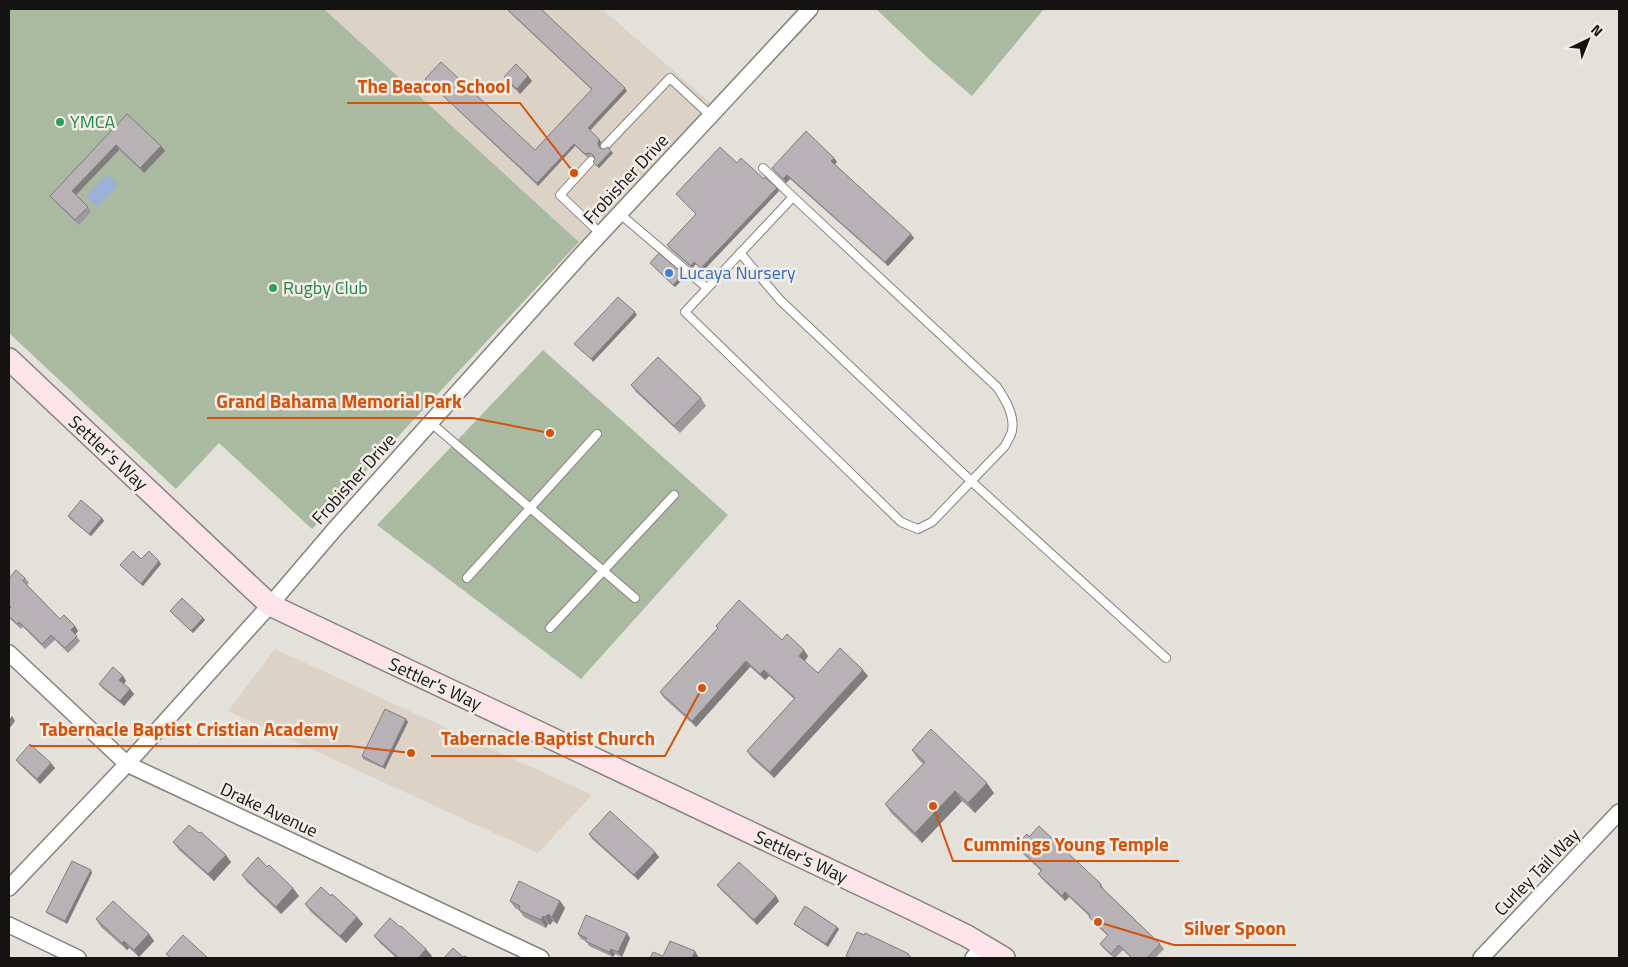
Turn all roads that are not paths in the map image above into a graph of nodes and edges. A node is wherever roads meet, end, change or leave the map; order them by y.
1 (810, 9) edge
2 (711, 116) junction
3 (605, 146) edge
4 (591, 161) edge
5 (763, 168) dead end
6 (793, 197) junction
7 (620, 214) junction
8 (601, 234) junction
9 (740, 253) junction
10 (707, 288) junction
11 (9, 359) edge
12 (430, 422) junction
13 (597, 434) dead end
14 (971, 481) junction
15 (674, 495) dead end
16 (530, 508) junction
17 (603, 571) junction
18 (467, 578) dead end
19 (635, 598) dead end
20 (270, 605) junction
21 (550, 628) dead end
22 (9, 653) edge
23 (1166, 658) dead end
24 (127, 764) junction
25 (1619, 812) edge
26 (9, 888) edge
27 (9, 925) edge
28 (978, 952) edge
29 (78, 958) edge
30 (541, 958) edge
31 (1004, 958) edge
32 (1481, 958) edge

1 - 2 street, Frobisher Drive
2 - 3 lane
2 - 7 street, Frobisher Drive
4 - 8 lane
5 - 6 lane
6 - 9 lane
6 - 14 lane
7 - 8 street, Frobisher Drive
7 - 10 lane
8 - 12 street, Frobisher Drive
9 - 10 lane
9 - 14 lane
10 - 14 lane
11 - 20 main road, Settler's Way
12 - 16 lane
12 - 20 street, Frobisher Drive
13 - 16 lane
14 - 23 lane
15 - 17 lane
16 - 17 lane
16 - 18 lane
17 - 19 lane
17 - 21 lane
20 - 24 street, Frobisher Drive
20 - 28 main road, Settler's Way
22 - 24 street, Drake Avenue
24 - 26 street, Frobisher Drive
24 - 30 street, Drake Avenue
25 - 32 street, Curley Tail Way
27 - 29 street
28 - 31 main road, Settler's Way

